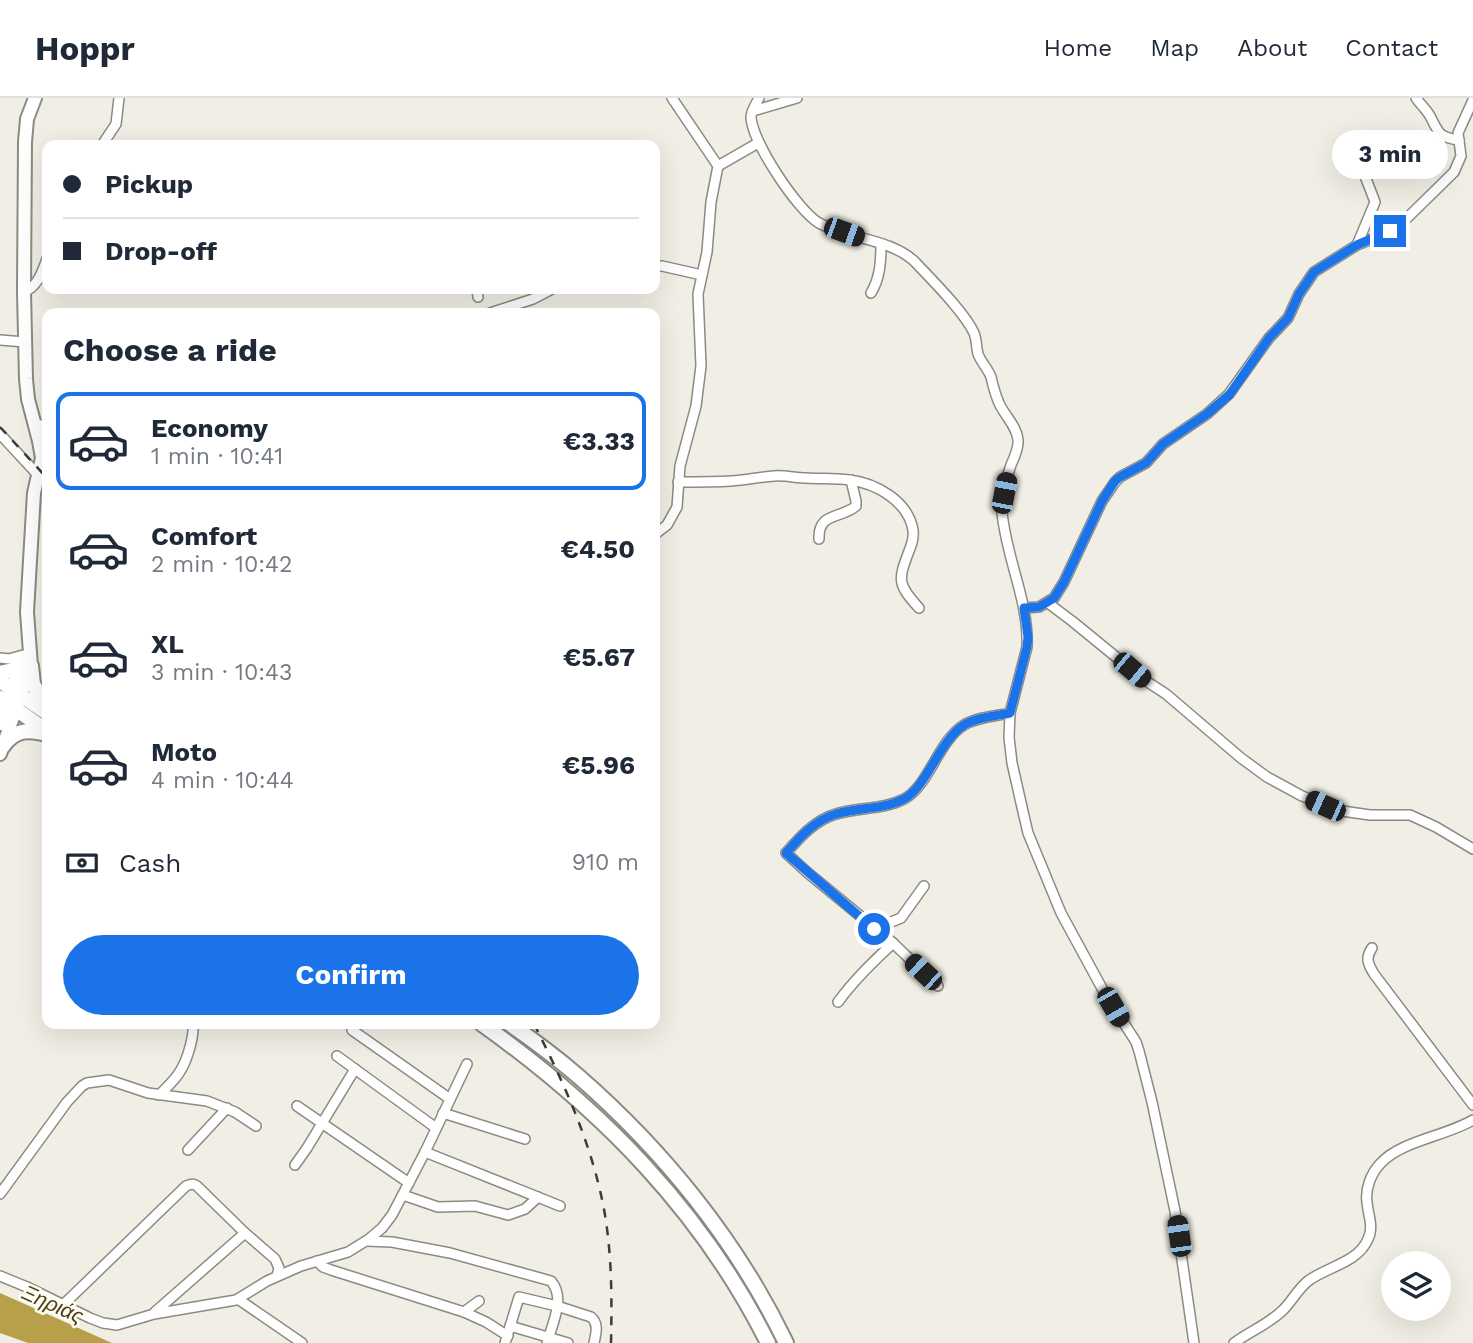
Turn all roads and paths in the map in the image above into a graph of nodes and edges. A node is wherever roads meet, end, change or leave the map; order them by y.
1 (35, 98) edge
2 (119, 98) edge
3 (672, 98) edge
4 (759, 98) edge
5 (797, 98) edge
6 (1416, 98) edge
7 (1473, 100) edge
8 (752, 111) junction
9 (105, 140) edge
10 (1458, 140) junction
11 (758, 143) junction
12 (1358, 158) dead end
13 (718, 166) junction
14 (881, 244) junction
15 (1357, 245) junction
16 (660, 266) edge
17 (42, 271) edge
18 (702, 275) junction
19 (24, 292) junction
20 (871, 293) dead end
21 (542, 294) edge
22 (505, 308) edge
23 (0, 340) edge
24 (25, 342) junction
25 (41, 425) edge
26 (0, 434) edge
27 (37, 474) junction
28 (850, 480) junction
29 (678, 482) junction
30 (660, 530) edge
31 (819, 539) dead end
32 (1048, 603) junction
33 (919, 608) dead end
34 (1024, 608) junction
35 (0, 657) edge
36 (25, 661) junction
37 (0, 673) edge
38 (9, 696) edge
39 (42, 701) edge
40 (42, 709) edge
41 (1010, 713) junction
42 (0, 724) edge
43 (42, 727) edge
44 (42, 731) edge
45 (2, 750) edge
46 (1473, 849) edge
47 (925, 886) dead end
48 (874, 929) junction
49 (892, 943) junction
50 (1372, 948) dead end
51 (938, 986) dead end
52 (838, 1002) dead end
53 (194, 1029) edge
54 (489, 1029) edge
55 (517, 1029) edge
56 (352, 1030) dead end
57 (337, 1056) dead end
58 (467, 1064) dead end
59 (355, 1069) junction
60 (159, 1095) junction
61 (450, 1100) junction
62 (1473, 1105) edge
63 (297, 1106) dead end
64 (227, 1108) junction
65 (443, 1113) junction
66 (1473, 1120) edge
67 (322, 1124) junction
68 (256, 1126) dead end
69 (436, 1128) junction
70 (526, 1139) dead end
71 (188, 1150) dead end
72 (425, 1153) junction
73 (295, 1165) dead end
74 (409, 1184) junction
75 (0, 1194) edge
76 (403, 1195) junction
77 (538, 1197) junction
78 (560, 1206) dead end
79 (245, 1233) junction
80 (367, 1241) junction
81 (317, 1261) junction
82 (0, 1276) edge
83 (277, 1276) junction
84 (238, 1299) junction
85 (479, 1301) dead end
86 (62, 1305) junction
87 (557, 1306) junction
88 (464, 1312) junction
89 (154, 1314) junction
90 (508, 1335) edge
91 (547, 1340) edge
92 (302, 1343) edge
93 (568, 1343) edge
94 (594, 1343) edge
95 (768, 1343) edge
96 (786, 1343) edge
97 (1195, 1343) edge
98 (1234, 1343) edge

1 - 19 main road
2 - 9 street
3 - 13 street
4 - 8 street
5 - 8 street
6 - 10 street
7 - 10 street
8 - 11 street
10 - 15 street
11 - 13 street
11 - 14 street
12 - 15 street
13 - 18 street
14 - 20 street
14 - 34 street
15 - 32 street
16 - 18 street
17 - 19 street
18 - 29 street
19 - 24 main road
21 - 22 street
23 - 24 street
24 - 25 main road
25 - 27 main road
26 - 27 street
27 - 36 main road
28 - 29 street
28 - 31 street
28 - 33 street
29 - 30 street
32 - 34 street
32 - 46 street
34 - 41 street
35 - 36 street
36 - 37 main road
36 - 38 main road
36 - 39 main road
38 - 40 main road
38 - 42 main road
38 - 43 main road
38 - 45 main road
41 - 48 street
41 - 97 street
44 - 45 main road
47 - 48 street
48 - 49 street
49 - 51 street
49 - 52 street
50 - 62 street
53 - 60 street
54 - 95 main road
55 - 96 main road
56 - 61 street
57 - 59 street
58 - 61 street
59 - 67 street
59 - 69 street
60 - 64 street
60 - 75 street
61 - 65 street
63 - 67 street
64 - 68 street
64 - 71 street
65 - 69 street
65 - 70 street
66 - 98 street
67 - 73 street
67 - 74 street
69 - 72 street
72 - 74 street
72 - 77 street
74 - 76 street
76 - 77 street
76 - 80 street
77 - 78 street
79 - 83 street
79 - 86 street
79 - 89 street
80 - 81 street
80 - 87 street
81 - 83 street
81 - 88 street
82 - 86 street
83 - 84 street
84 - 89 street
84 - 92 street
85 - 88 street
86 - 89 street
87 - 90 street
87 - 91 street
87 - 94 street
88 - 90 street
90 - 91 street
91 - 93 street

